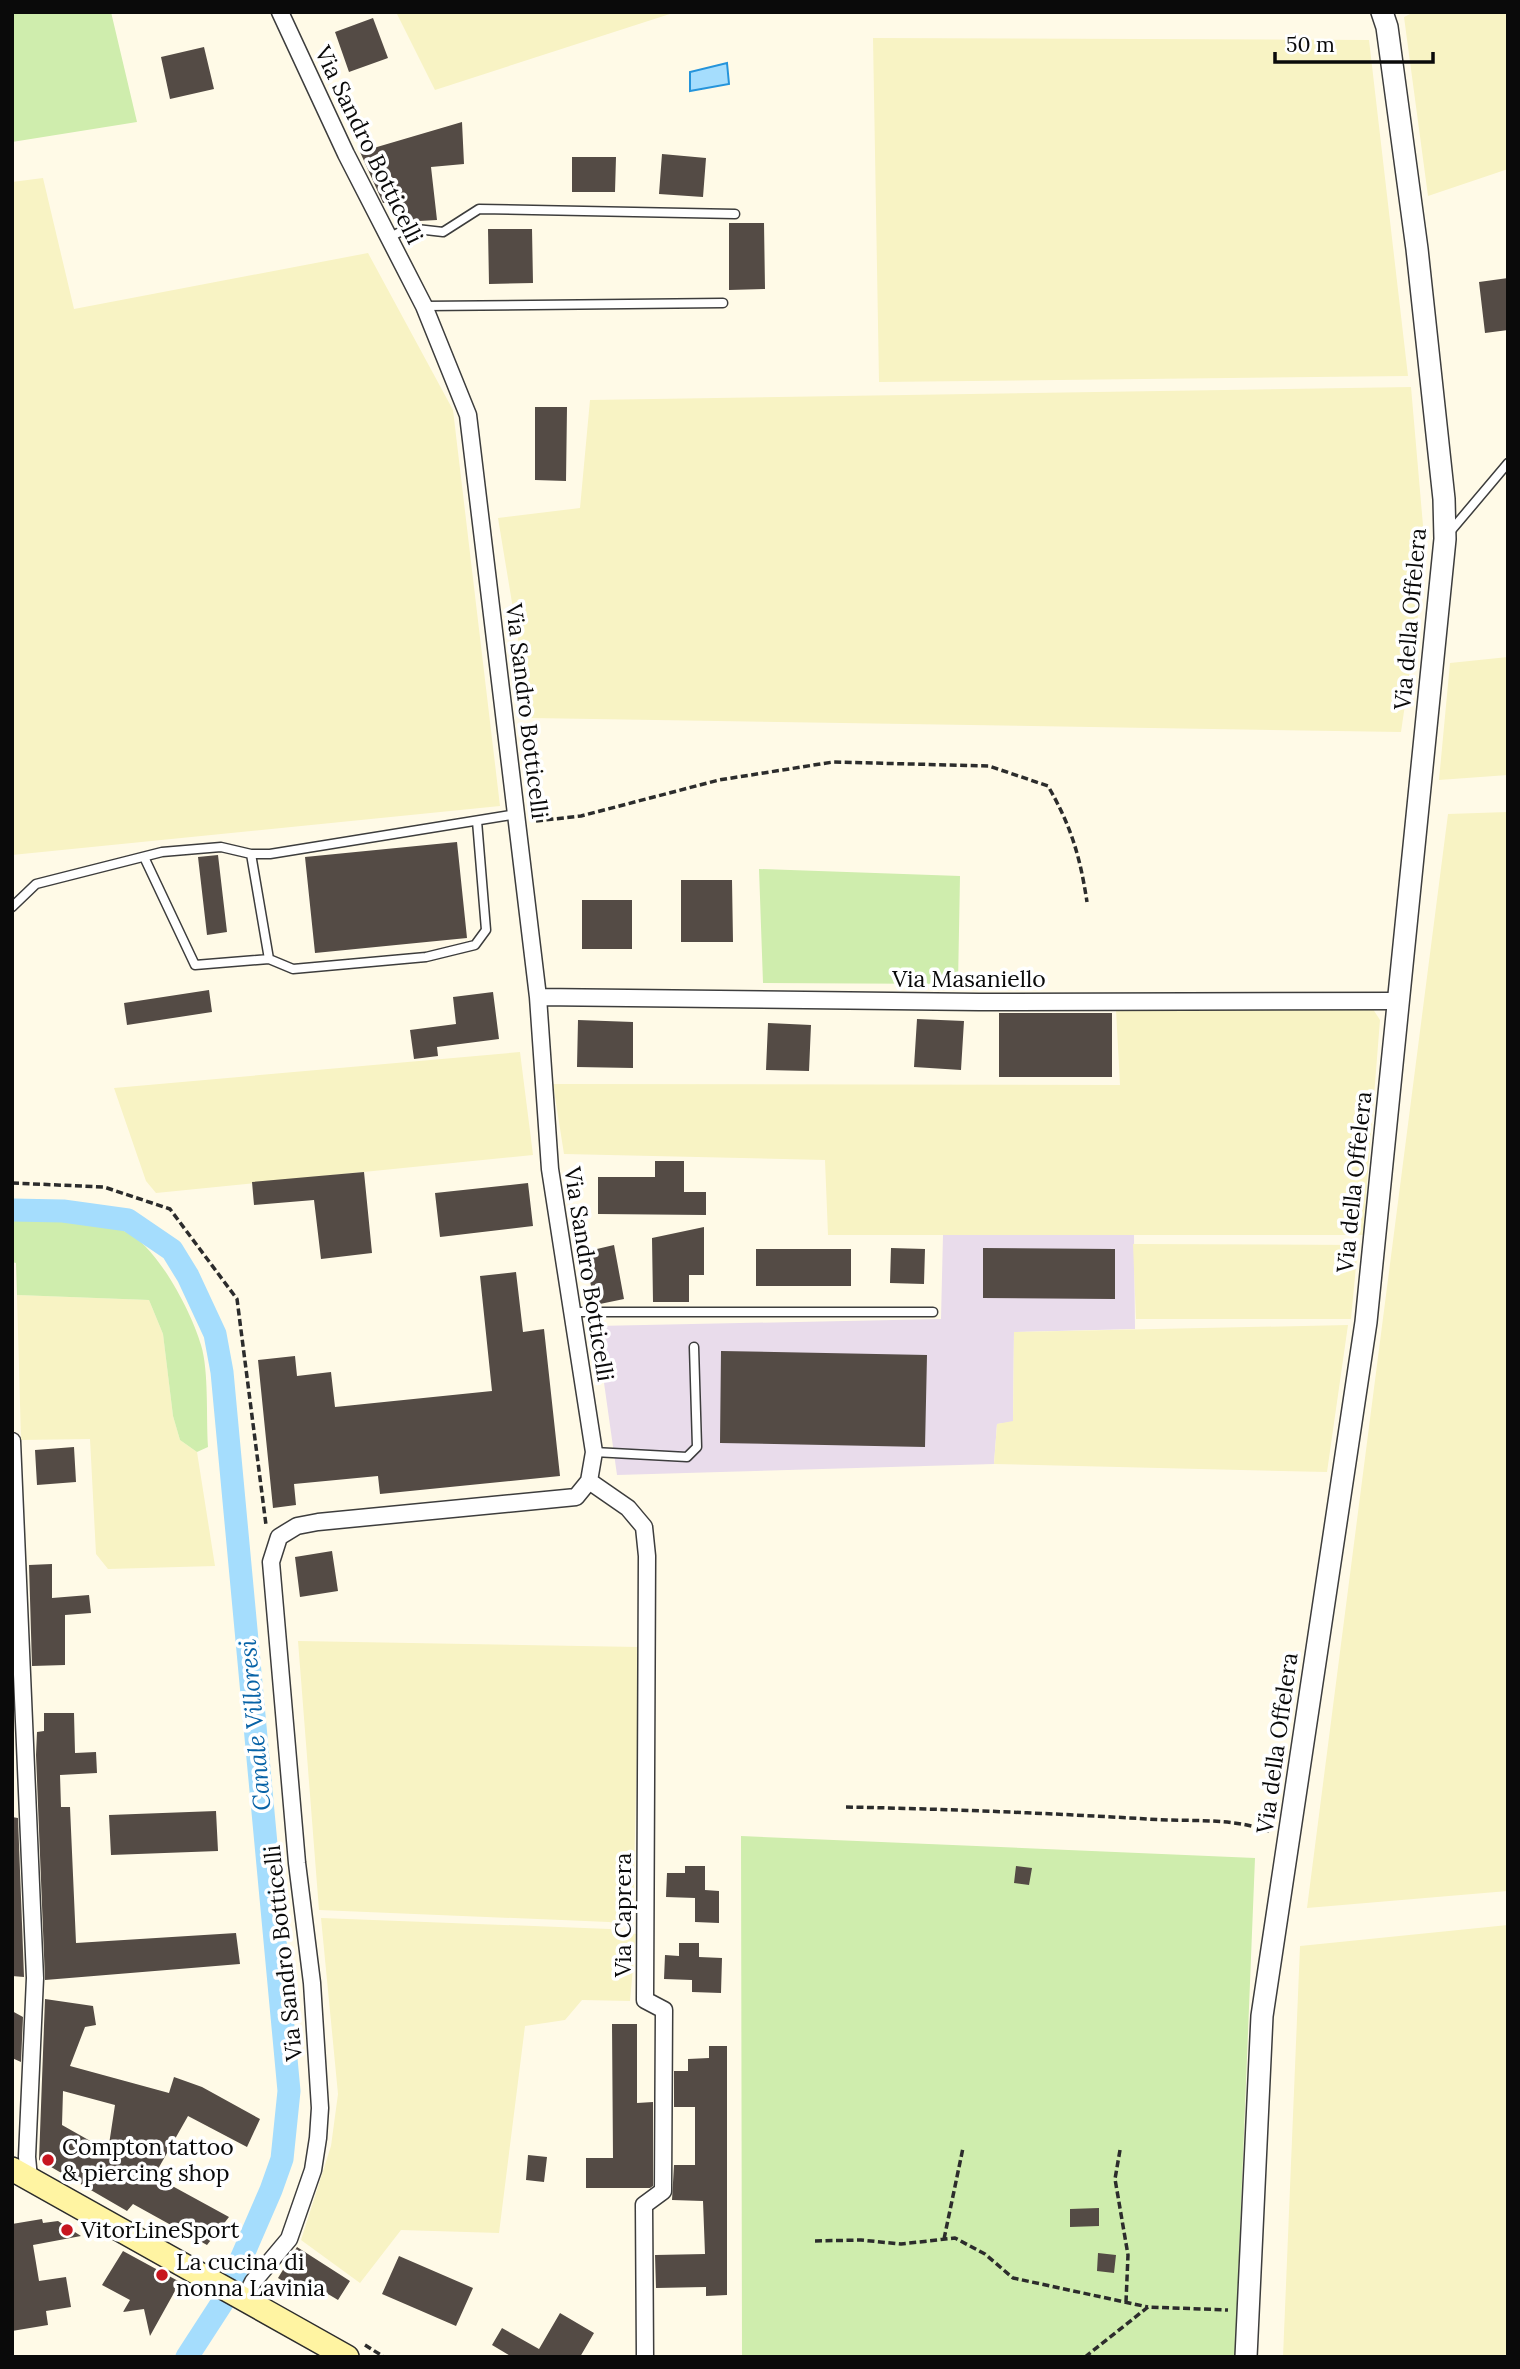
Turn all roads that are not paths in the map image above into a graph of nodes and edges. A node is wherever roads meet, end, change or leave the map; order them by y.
1 (280, 12) edge
2 (1382, 12) edge
3 (736, 214) dead end
4 (388, 238) junction
5 (723, 303) dead end
6 (424, 306) junction
7 (1508, 463) edge
8 (1444, 539) junction
9 (517, 819) junction
10 (477, 821) junction
11 (251, 854) junction
12 (144, 857) junction
13 (12, 907) edge
14 (269, 959) junction
15 (538, 997) junction
16 (1399, 1001) junction
17 (572, 1312) junction
18 (933, 1312) dead end
19 (694, 1347) dead end
20 (12, 1441) edge
21 (594, 1451) junction
22 (589, 1481) junction
23 (20, 2174) edge
24 (238, 2295) junction
25 (347, 2357) edge
26 (645, 2357) edge
27 (1246, 2357) edge

1 - 4 street, Via Sandro Botticelli
2 - 8 street, Via della Offelera
3 - 4 lane
4 - 6 street, Via Sandro Botticelli
5 - 6 lane
6 - 9 street, Via Sandro Botticelli
7 - 8 lane
8 - 16 street, Via della Offelera
9 - 10 lane
9 - 15 street, Via Sandro Botticelli
10 - 11 lane
10 - 14 lane
11 - 12 lane
11 - 14 lane
12 - 13 lane
12 - 14 lane
15 - 16 street, Via Masaniello
15 - 17 street, Via Sandro Botticelli
16 - 27 street, Via della Offelera
17 - 18 lane
17 - 21 street, Via Sandro Botticelli
19 - 21 lane
20 - 23 street
21 - 22 street, Via Sandro Botticelli
22 - 24 street, Via Sandro Botticelli
22 - 26 street, Via Caprera
23 - 24 main road
24 - 25 main road

